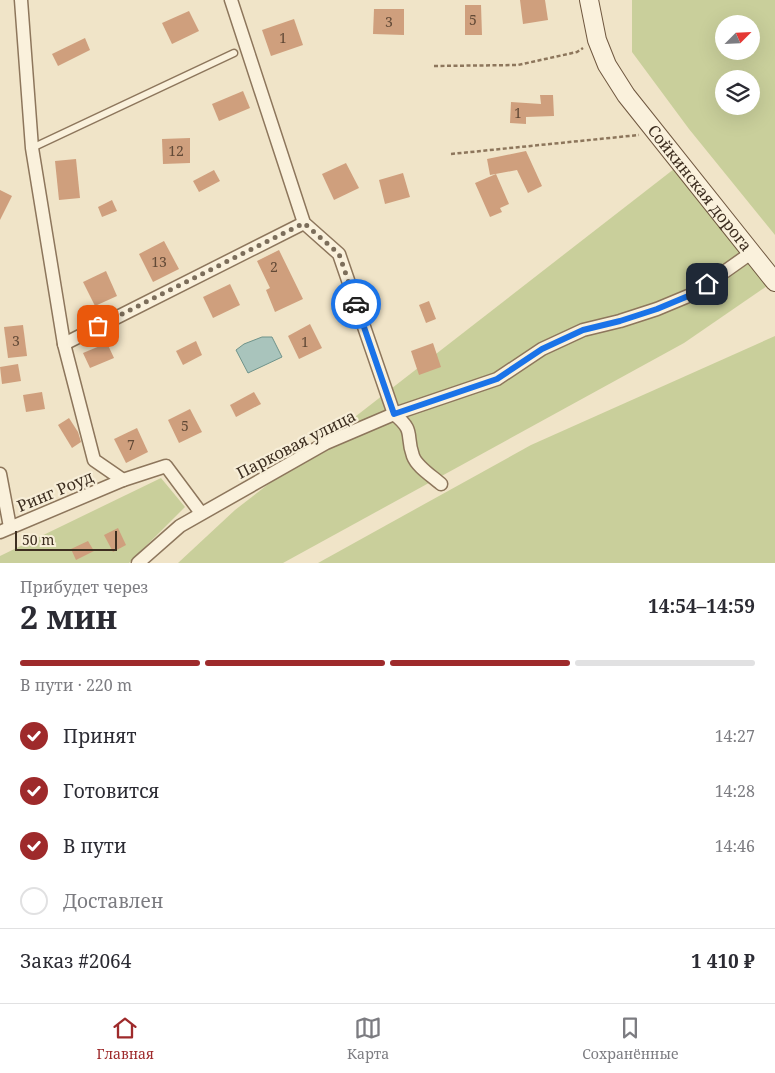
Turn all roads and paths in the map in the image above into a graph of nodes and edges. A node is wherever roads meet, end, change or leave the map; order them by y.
1 (22, 0) edge
2 (231, 0) edge
3 (589, 0) edge
4 (597, 40) junction
5 (234, 53) dead end
6 (434, 66) dead end
7 (655, 133) junction
8 (32, 148) junction
9 (451, 154) dead end
10 (304, 223) junction
11 (751, 253) junction
12 (775, 282) edge
13 (64, 344) junction
14 (394, 414) junction
15 (0, 474) edge
16 (123, 480) junction
17 (441, 484) dead end
18 (2, 497) edge
19 (201, 513) junction
20 (5, 530) edge
21 (138, 563) edge

1 - 8 street
2 - 10 street
3 - 4 main road, Сойкинская дорога
4 - 6 path
4 - 7 main road, Сойкинская дорога
5 - 8 lane
7 - 9 path
7 - 11 main road, Сойкинская дорога
8 - 13 street
10 - 13 street
10 - 14 street
11 - 12 main road, Сойкинская дорога
11 - 14 street, Парковая улица
13 - 16 street
14 - 17 street
14 - 19 street, Парковая улица
15 - 18 street
16 - 19 street, Ринг Роуд
16 - 20 street, Ринг Роуд
18 - 20 street
19 - 21 street, Парковая улица

